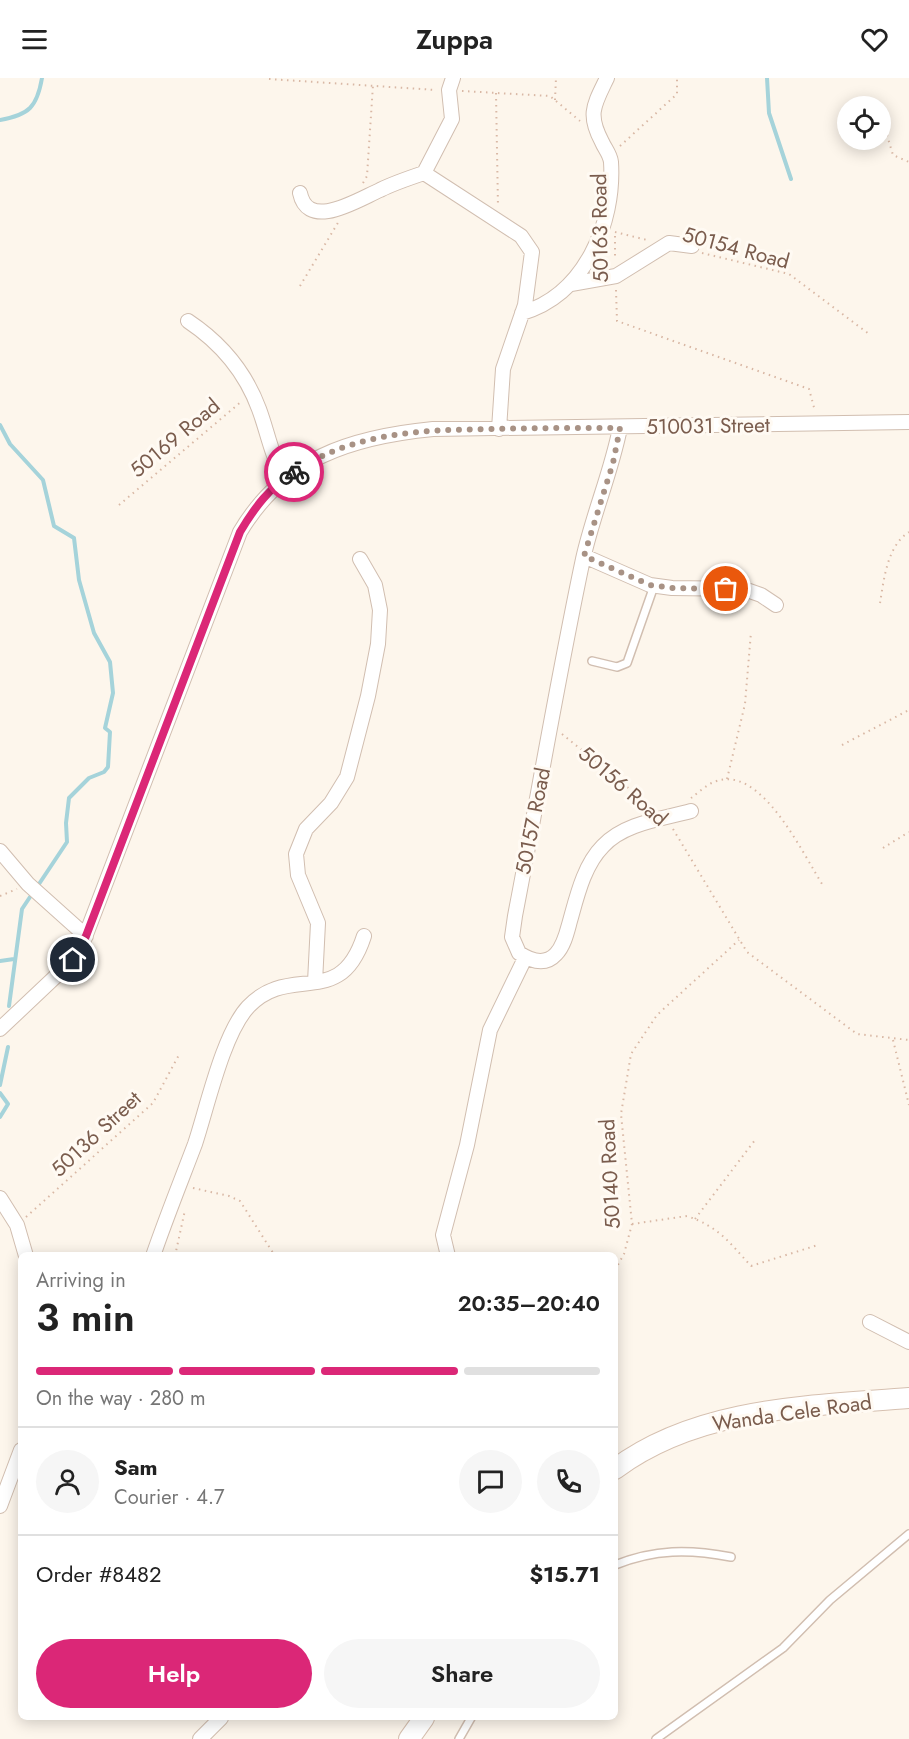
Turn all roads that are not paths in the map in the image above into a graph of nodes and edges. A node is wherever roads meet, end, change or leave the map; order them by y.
1 (607, 78) edge
2 (451, 84) edge
3 (424, 173) junction
4 (300, 193) dead end
5 (695, 250) road end
6 (572, 284) junction
7 (522, 313) junction
8 (188, 321) dead end
9 (909, 422) edge
10 (620, 428) junction
11 (499, 429) junction
12 (285, 478) junction
13 (584, 556) junction
14 (360, 558) dead end
15 (654, 586) junction
16 (776, 605) dead end
17 (592, 661) dead end
18 (691, 811) dead end
19 (0, 851) edge
20 (86, 936) junction
21 (364, 936) dead end
22 (525, 958) junction
23 (315, 982) junction
24 (0, 1029) edge
25 (0, 1198) edge
26 (25, 1252) edge
27 (154, 1252) edge
28 (447, 1252) edge
29 (870, 1322) dead end
30 (909, 1342) edge
31 (909, 1398) edge
32 (18, 1458) edge
33 (618, 1467) edge
34 (0, 1506) edge
35 (909, 1534) edge
36 (731, 1557) dead end
37 (618, 1564) edge
38 (219, 1720) edge
39 (423, 1720) edge
40 (470, 1720) edge
41 (200, 1739) edge
42 (409, 1739) edge
43 (459, 1739) edge
44 (656, 1739) edge

1 - 6 street
2 - 3 street
3 - 4 street
3 - 7 street
5 - 6 street
6 - 7 street
7 - 11 street
8 - 12 street
9 - 10 street, 510031 Street
10 - 11 street, 510031 Street
10 - 13 street
11 - 12 street, 510031 Street
12 - 20 street, 510031 Street
13 - 15 street
13 - 22 street, 50157 Road
14 - 23 street
15 - 16 street
15 - 17 lane
18 - 22 street
19 - 20 street
20 - 24 street, 510031 Street
21 - 23 street
22 - 28 street
23 - 27 street
25 - 26 street
29 - 30 street
31 - 33 street, Wanda Cele Road
32 - 34 street
35 - 44 lane
36 - 37 lane
38 - 41 street
39 - 42 street
40 - 43 lane

